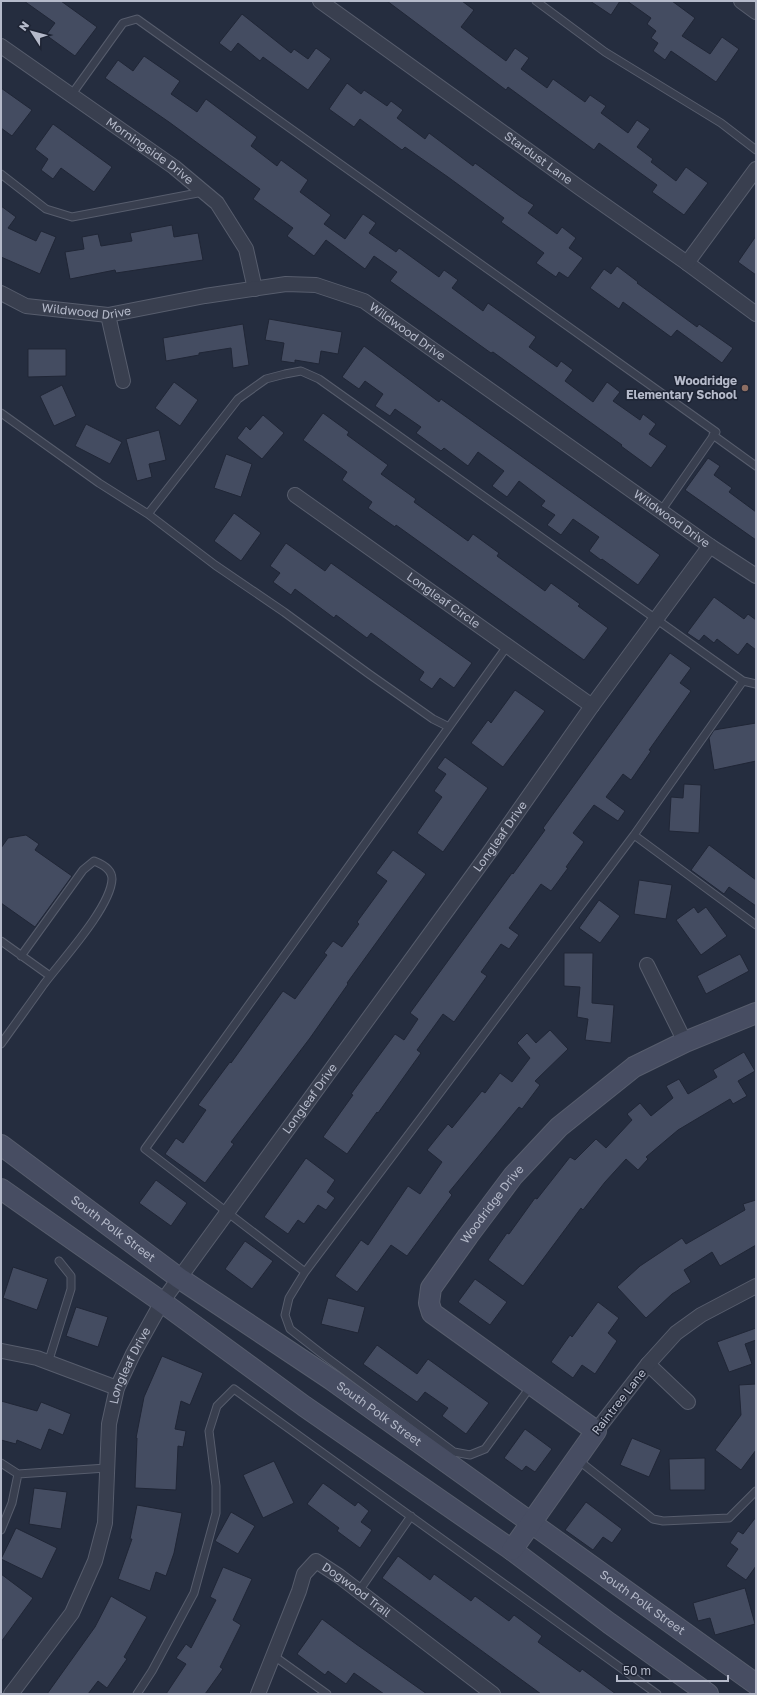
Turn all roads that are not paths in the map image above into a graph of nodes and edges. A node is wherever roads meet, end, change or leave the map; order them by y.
1 (320, 1) edge
2 (536, 1) edge
3 (741, 1) edge
4 (756, 12) edge
5 (1, 46) edge
6 (72, 94) junction
7 (756, 150) edge
8 (756, 169) edge
9 (1, 174) edge
10 (203, 192) junction
11 (687, 263) junction
12 (255, 290) junction
13 (1, 293) edge
14 (756, 314) edge
15 (108, 315) junction
16 (122, 381) dead end
17 (1, 413) edge
18 (714, 435) junction
19 (756, 466) edge
20 (294, 495) dead end
21 (661, 511) junction
22 (148, 514) junction
23 (710, 546) junction
24 (756, 576) edge
25 (657, 619) junction
26 (508, 645) junction
27 (743, 681) junction
28 (756, 684) edge
29 (592, 706) junction
30 (449, 727) junction
31 (634, 835) junction
32 (756, 925) edge
33 (1, 941) edge
34 (21, 956) junction
35 (647, 965) dead end
36 (50, 976) junction
37 (756, 1013) edge
38 (685, 1042) junction
39 (1, 1044) edge
40 (1, 1145) edge
41 (1, 1188) edge
42 (227, 1211) junction
43 (59, 1261) dead end
44 (305, 1272) junction
45 (178, 1278) junction
46 (756, 1286) edge
47 (162, 1302) junction
48 (2, 1351) dead end
49 (48, 1363) junction
50 (648, 1364) junction
51 (532, 1385) junction
52 (117, 1388) junction
53 (688, 1402) dead end
54 (596, 1431) junction
55 (576, 1459) junction
56 (1, 1463) edge
57 (106, 1468) junction
58 (18, 1474) junction
59 (756, 1491) edge
60 (411, 1516) junction
61 (531, 1523) junction
62 (1, 1530) edge
63 (512, 1550) junction
64 (359, 1590) junction
65 (274, 1656) junction
66 (756, 1684) edge
67 (11, 1694) edge
68 (137, 1694) edge
69 (258, 1694) edge
70 (327, 1694) edge
71 (493, 1694) edge
72 (657, 1694) edge
73 (708, 1694) edge

1 - 11 street, Stardust Lane
2 - 7 lane
3 - 4 street
5 - 6 street, Morningside Drive
6 - 10 street, Morningside Drive
6 - 18 lane
8 - 11 street
9 - 10 lane
10 - 12 street, Morningside Drive
11 - 14 street, Stardust Lane
12 - 15 street, Wildwood Drive
12 - 21 street, Wildwood Drive
13 - 15 street, Wildwood Drive
15 - 16 street
17 - 22 lane
18 - 19 lane
18 - 21 lane
20 - 26 street, Longleaf Circle
21 - 23 street, Wildwood Drive
22 - 25 lane
22 - 30 lane
23 - 24 street, Wildwood Drive
23 - 25 street, Longleaf Drive
25 - 27 lane
25 - 29 street, Longleaf Drive
26 - 29 street, Longleaf Circle
26 - 30 lane
27 - 28 lane
27 - 31 lane
29 - 42 street, Longleaf Drive
30 - 42 lane
31 - 32 lane
31 - 44 lane
33 - 34 lane
34 - 36 lane
34 - 36 lane
35 - 38 street
36 - 39 lane
37 - 38 main road, Woodridge Drive
38 - 51 main road, Woodridge Drive
40 - 45 main road, South Polk Street
41 - 47 main road
42 - 44 lane
42 - 45 street, Longleaf Drive
43 - 49 lane
44 - 51 lane
45 - 47 street, Longleaf Drive
45 - 61 main road, South Polk Street
46 - 50 street, Raintree Lane
47 - 52 street, Longleaf Drive
47 - 63 main road
48 - 49 street
49 - 52 street
50 - 53 street
50 - 54 street, Raintree Lane
51 - 54 main road, Woodridge Drive
52 - 57 street, Longleaf Drive
54 - 55 main road, Raintree Lane
55 - 59 lane
55 - 61 main road, Raintree Lane
56 - 58 lane
57 - 58 lane
57 - 67 street, Longleaf Drive
58 - 62 lane
60 - 64 lane
60 - 68 lane
60 - 72 lane
61 - 63 main road, Raintree Lane
61 - 66 main road, South Polk Street
63 - 73 main road
64 - 65 street, Dogwood Trail
64 - 71 street, Dogwood Trail
65 - 69 street, Dogwood Trail
65 - 70 lane

